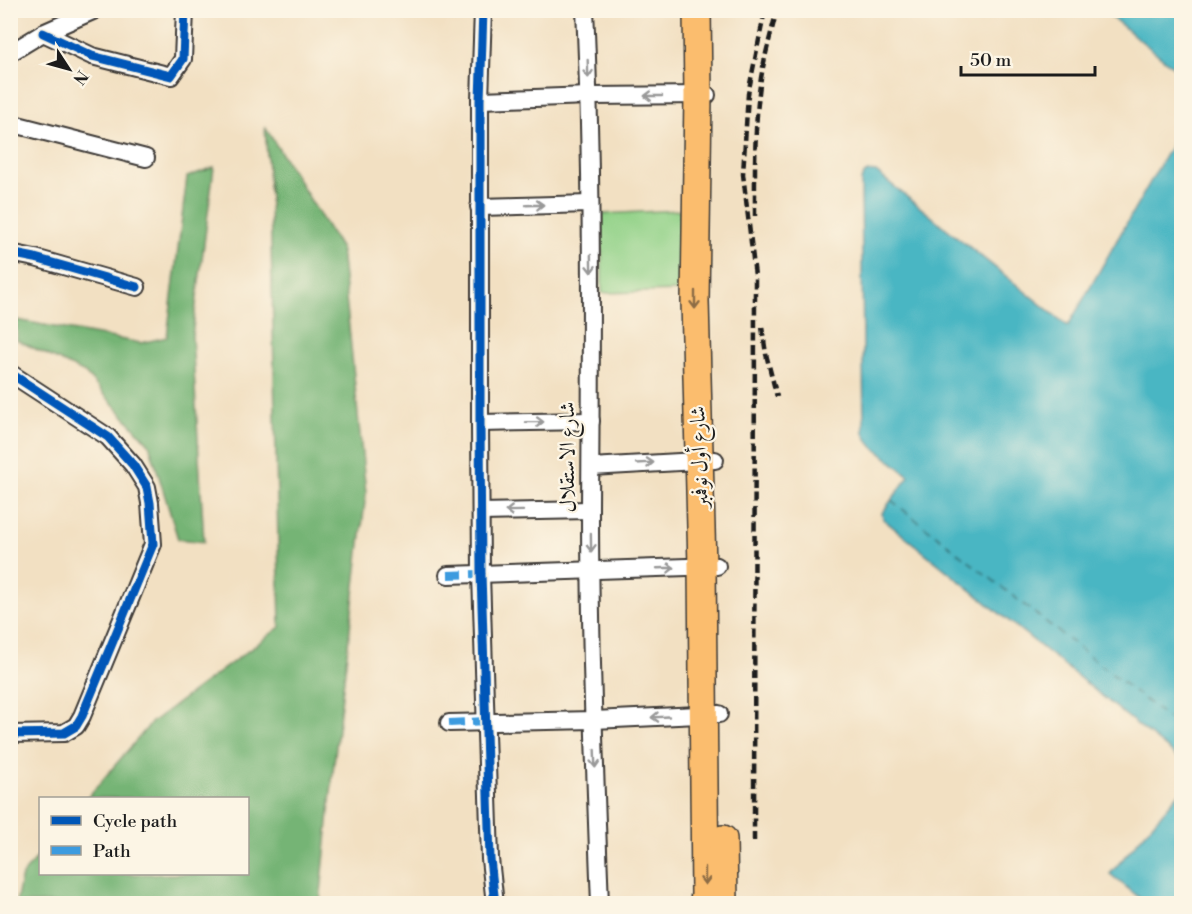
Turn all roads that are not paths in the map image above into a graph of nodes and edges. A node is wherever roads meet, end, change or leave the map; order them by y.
1 (95, 10) edge
2 (185, 10) edge
3 (483, 10) edge
4 (585, 10) edge
5 (697, 10) edge
6 (710, 10) edge
7 (43, 33) junction
8 (10, 53) edge
9 (705, 95) junction
10 (589, 96) junction
11 (480, 100) junction
12 (10, 123) edge
13 (146, 158) dead end
14 (590, 204) junction
15 (479, 207) junction
16 (10, 253) edge
17 (137, 287) dead end
18 (10, 373) edge
19 (591, 421) junction
20 (480, 423) junction
21 (707, 460) junction
22 (591, 466) junction
23 (590, 510) junction
24 (481, 512) junction
25 (709, 566) junction
26 (591, 571) junction
27 (482, 574) junction
28 (448, 575) dead end
29 (712, 715) junction
30 (594, 720) junction
31 (486, 721) junction
32 (449, 723) dead end
33 (10, 734) edge
34 (495, 903) edge
35 (600, 903) edge
36 (703, 903) edge
37 (724, 903) edge

1 - 7 street
2 - 7 street
3 - 11 street
4 -> 10 street, شارع الاستقلال
5 - 9 main road, شارع أول نوفمبر
6 - 9 main road, شارع أول نوفمبر
7 - 8 street
9 -> 10 street
9 - 21 main road, شارع أول نوفمبر
10 - 11 street
10 - 14 street, شارع الاستقلال
11 - 15 street
12 - 13 street
15 -> 14 street
14 -> 19 street, شارع الاستقلال
15 - 20 street
16 - 17 street
18 - 33 street
20 -> 19 street
19 - 22 street, شارع الاستقلال
20 - 24 street
22 -> 21 street
21 - 25 main road, شارع أول نوفمبر
22 - 23 street, شارع الاستقلال
23 -> 24 street
23 -> 26 street, شارع الاستقلال
24 - 27 street
26 -> 25 street
25 - 29 main road, شارع أول نوفمبر
26 - 27 street
26 - 30 street, شارع الاستقلال
27 - 28 street
27 - 31 street
29 -> 30 street
29 -> 36 main road, شارع أول نوفمبر
29 - 37 main road, شارع أول نوفمبر
30 - 31 street
30 -> 35 street, شارع الاستقلال
31 - 32 street
31 - 34 street

